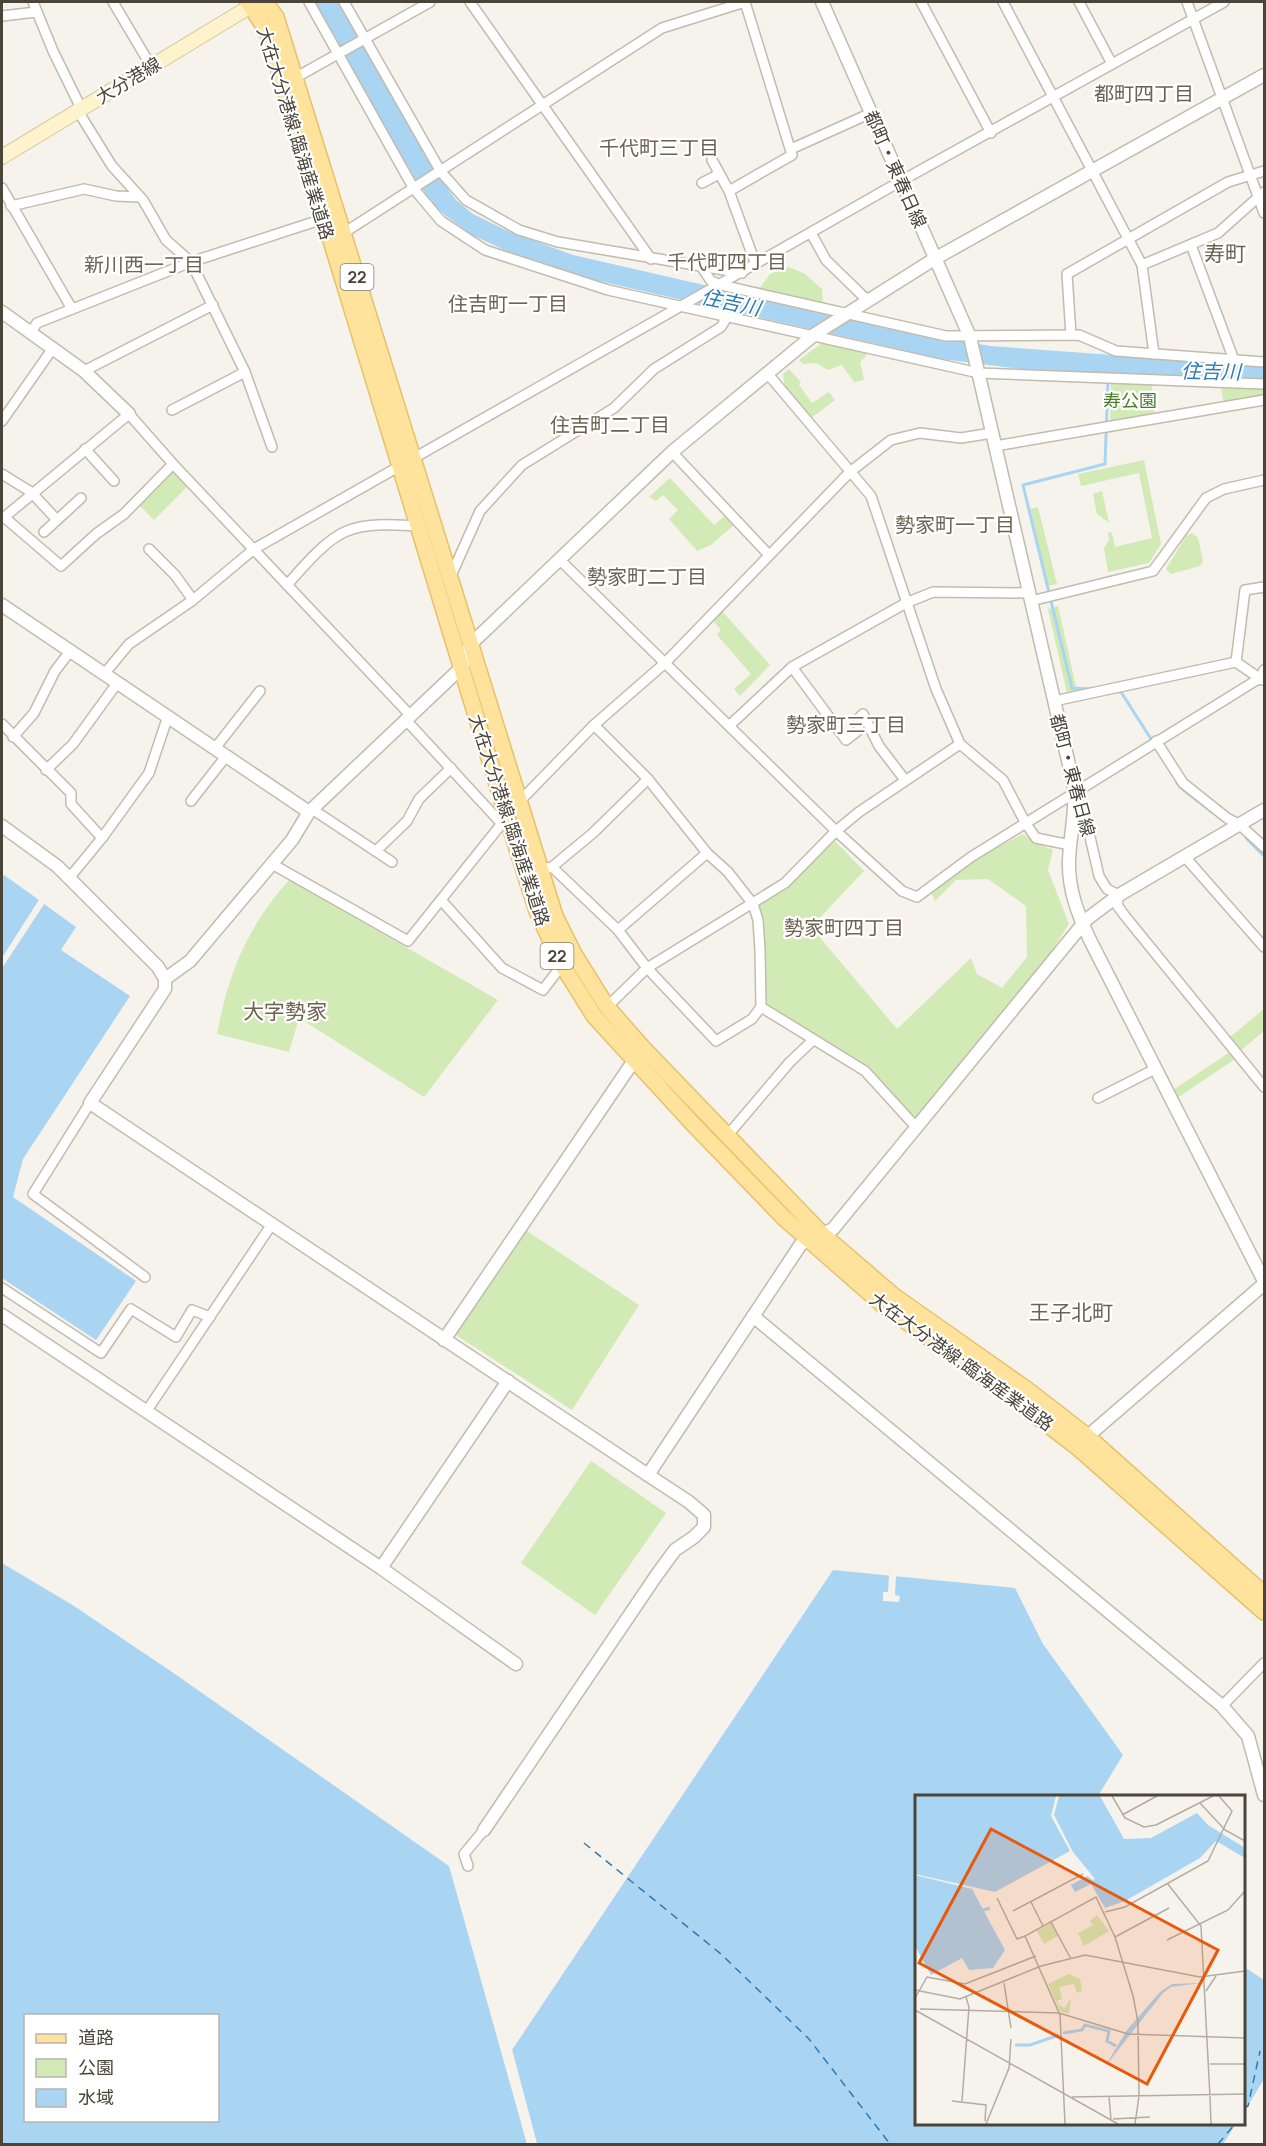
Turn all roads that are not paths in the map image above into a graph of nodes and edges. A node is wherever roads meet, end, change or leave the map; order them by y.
1 (33, 2) edge
2 (113, 2) edge
3 (309, 2) edge
4 (344, 2) edge
5 (430, 2) edge
6 (470, 2) edge
7 (745, 2) edge
8 (822, 2) edge
9 (921, 2) edge
10 (1003, 2) edge
11 (1079, 2) edge
12 (1187, 2) edge
13 (1224, 2) edge
14 (259, 3) edge
15 (36, 12) junction
16 (2, 16) edge
17 (1195, 18) junction
18 (364, 39) junction
19 (339, 53) junction
20 (1112, 64) junction
21 (151, 66) junction
22 (1264, 75) edge
23 (295, 78) junction
24 (1053, 98) junction
25 (1224, 98) junction
26 (542, 104) junction
27 (79, 109) junction
28 (871, 113) junction
29 (991, 133) junction
30 (790, 149) junction
31 (2, 157) edge
32 (712, 160) dead end
33 (1092, 171) junction
34 (1264, 171) edge
35 (440, 173) junction
36 (720, 174) junction
37 (1251, 174) junction
38 (901, 181) junction
39 (702, 183) dead end
40 (2, 188) edge
41 (416, 188) junction
42 (729, 191) junction
43 (1262, 194) edge
44 (140, 197) junction
45 (11, 206) junction
46 (1264, 213) edge
47 (330, 217) junction
48 (811, 233) junction
49 (337, 237) junction
50 (1128, 238) junction
51 (1191, 245) junction
52 (936, 258) junction
53 (651, 259) junction
54 (191, 262) junction
55 (756, 264) junction
56 (1142, 265) junction
57 (701, 266) junction
58 (742, 273) junction
59 (720, 285) junction
60 (867, 300) junction
61 (213, 306) junction
62 (684, 306) junction
63 (72, 309) junction
64 (2, 312) edge
65 (845, 313) junction
66 (727, 317) junction
67 (31, 332) junction
68 (813, 335) junction
69 (1071, 335) junction
70 (970, 337) junction
71 (53, 348) junction
72 (1154, 354) junction
73 (1234, 360) junction
74 (1264, 362) edge
75 (84, 371) junction
76 (245, 372) junction
77 (767, 373) junction
78 (979, 373) junction
79 (1264, 384) edge
80 (1264, 400) edge
81 (172, 410) dead end
82 (129, 414) junction
83 (2, 421) edge
84 (993, 439) junction
85 (272, 447) dead end
86 (85, 449) junction
87 (672, 452) junction
88 (407, 463) junction
89 (173, 464) junction
90 (850, 472) junction
91 (2, 474) edge
92 (1264, 480) edge
93 (114, 481) dead end
94 (31, 492) junction
95 (81, 498) dead end
96 (3, 518) edge
97 (118, 519) junction
98 (57, 520) junction
99 (418, 526) junction
100 (126, 528) dead end
101 (44, 532) dead end
102 (149, 549) dead end
103 (254, 549) junction
104 (768, 554) junction
105 (560, 560) junction
106 (449, 580) junction
107 (287, 585) junction
108 (1264, 587) edge
109 (1030, 597) junction
110 (193, 600) junction
111 (906, 603) junction
112 (2, 604) edge
113 (470, 646) junction
114 (70, 650) junction
115 (1236, 662) junction
116 (665, 663) junction
117 (462, 666) junction
118 (792, 667) junction
119 (105, 673) junction
120 (1263, 676) edge
121 (118, 682) junction
122 (260, 691) dead end
123 (1054, 701) junction
124 (168, 716) junction
125 (407, 717) junction
126 (2, 724) edge
127 (594, 725) junction
128 (729, 726) junction
129 (13, 737) junction
130 (1156, 741) junction
131 (960, 744) junction
132 (216, 747) junction
133 (227, 755) junction
134 (451, 768) junction
135 (46, 770) junction
136 (648, 779) junction
137 (905, 780) junction
138 (1074, 793) junction
139 (191, 801) dead end
140 (519, 802) junction
141 (310, 810) junction
142 (1264, 810) edge
143 (504, 820) junction
144 (1026, 824) junction
145 (1240, 825) junction
146 (2, 826) edge
147 (836, 831) junction
148 (102, 838) junction
149 (1070, 845) junction
150 (1264, 847) edge
151 (376, 851) junction
152 (707, 853) junction
153 (1185, 857) junction
154 (392, 862) dead end
155 (272, 864) junction
156 (546, 868) junction
157 (70, 878) junction
158 (1119, 895) junction
159 (441, 900) junction
160 (753, 904) junction
161 (1082, 925) junction
162 (618, 930) junction
163 (1264, 947) edge
164 (574, 954) junction
165 (561, 963) junction
166 (647, 968) junction
167 (165, 979) junction
168 (607, 1006) junction
169 (761, 1007) junction
170 (812, 1041) junction
171 (638, 1054) junction
172 (1155, 1069) junction
173 (1264, 1087) edge
174 (1098, 1098) dead end
175 (90, 1102) junction
176 (916, 1127) junction
177 (727, 1136) junction
178 (272, 1224) junction
179 (823, 1235) junction
180 (807, 1240) junction
181 (145, 1277) dead end
182 (1264, 1282) edge
183 (2, 1288) edge
184 (2, 1315) edge
185 (753, 1316) junction
186 (210, 1317) junction
187 (444, 1340) junction
188 (508, 1381) junction
189 (147, 1412) junction
190 (1082, 1442) junction
191 (648, 1475) junction
192 (381, 1568) junction
193 (1264, 1594) edge
194 (1264, 1611) edge
195 (1264, 1663) edge
196 (516, 1664) dead end
197 (1222, 1706) junction
198 (1264, 1795) edge
199 (484, 1830) joint
200 (468, 1866) dead end

1 - 15 street
2 - 21 street
3 - 19 street
4 - 18 street
5 - 18 street
6 - 26 street
7 - 26 street
7 - 30 street
8 - 28 street, 都町・東春日線
9 - 29 street
10 - 24 street
11 - 20 street
12 - 17 street
13 - 17 street
14 - 21 main road, 大分港線
14 - 23 main road, 大在大分港線;臨海産業道路 / 22
14 - 47 main road, 大在大分港線;臨海産業道路 / 22
15 - 16 street
15 - 27 street
17 - 20 street
17 - 25 street
18 - 19 street
18 - 35 street
19 - 23 street
19 - 41 street
20 - 24 street
21 - 27 main road, 大分港線
22 - 25 street
23 - 47 main road, 大在大分港線;臨海産業道路 / 22
24 - 29 street
24 - 33 street
25 - 33 street
25 - 37 street
26 - 35 street
26 - 53 street
27 - 31 main road, 大分港線
27 - 44 street
28 - 30 street
28 - 38 street, 都町・東春日線
29 - 38 street
30 - 42 street
32 - 36 street
33 - 50 street
33 - 52 street
34 - 37 street
35 - 41 street
35 - 53 street
36 - 39 street
36 - 42 street
37 - 43 street
37 - 50 street
38 - 48 street
38 - 52 street, 都町・東春日線
40 - 45 street
41 - 49 street
41 - 62 street
42 - 55 street
43 - 46 street
43 - 51 street
44 - 45 street
44 - 54 street
45 - 63 street
47 - 49 main road, 大在大分港線;臨海産業道路 / 22
47 - 54 street
48 - 55 street
48 - 60 street
49 - 88 main road, 大在大分港線;臨海産業道路 / 22
50 - 56 street
50 - 69 street
51 - 56 street
51 - 73 street
52 - 60 street
52 - 70 street, 都町・東春日線
53 - 57 street
54 - 61 street
54 - 63 street
55 - 58 street
56 - 72 street
57 - 58 street
57 - 59 street
58 - 59 street
59 - 62 street
59 - 65 street
60 - 65 street
61 - 75 street
61 - 76 street
62 - 66 street
62 - 88 street
63 - 67 street
64 - 67 street
65 - 68 street
65 - 70 street
66 - 68 street
66 - 106 street
67 - 71 street
68 - 77 street
68 - 78 street
69 - 70 street
69 - 72 street
70 - 78 street, 都町・東春日線
71 - 75 street
71 - 83 street
72 - 73 street
73 - 74 street
75 - 82 street
76 - 81 street
76 - 85 street
77 - 87 street
77 - 90 street
78 - 79 street
78 - 84 street, 都町・東春日線
80 - 84 street
82 - 86 street
82 - 89 street
84 - 90 street
84 - 109 street, 都町・東春日線
86 - 93 street
86 - 94 street
87 - 104 street
87 - 105 street
88 - 99 main road, 大在大分港線;臨海産業道路 / 22
88 - 103 street
88 - 106 main road, 大在大分港線;臨海産業道路 / 22
89 - 97 street
89 - 103 street
90 - 104 street
90 - 111 street
91 - 94 street
92 - 109 street
94 - 96 street
94 - 98 street
95 - 98 street
96 - 97 street
97 - 100 street
98 - 101 street
99 - 107 street
99 - 117 main road, 大在大分港線;臨海産業道路 / 22
102 - 110 street
103 - 107 street
103 - 110 street
104 - 116 street
105 - 113 street
105 - 116 street
106 - 113 main road, 大在大分港線;臨海産業道路 / 22
107 - 125 street
108 - 115 street
109 - 111 street
109 - 123 street, 都町・東春日線
110 - 119 street
111 - 118 street
111 - 131 street
112 - 114 street
113 - 117 street
113 - 140 main road, 大在大分港線;臨海産業道路 / 22
114 - 119 street
114 - 129 street
115 - 120 street
115 - 123 street
116 - 127 street
116 - 128 street
117 - 125 street
117 - 143 main road, 大在大分港線;臨海産業道路 / 22
118 - 128 street
118 - 137 street
119 - 121 street
120 - 130 street
121 - 124 street
121 - 135 street
122 - 132 street
123 - 138 street, 都町・東春日線
124 - 132 street
124 - 148 street
125 - 134 street
125 - 141 street
126 - 129 street
127 - 136 street
127 - 140 street
128 - 147 street
129 - 135 street
130 - 138 street
130 - 145 street
131 - 137 street
131 - 144 street
132 - 133 street
133 - 139 street
133 - 141 street
134 - 143 street
134 - 151 street
135 - 148 street
136 - 152 street
136 - 156 street
137 - 147 street
138 - 144 street
138 - 149 street
138 - 158 street, 都町・東春日線
140 - 156 main road, 大在大分港線;臨海産業道路 / 22
141 - 151 street
141 - 155 street
142 - 145 street
143 - 159 street
143 - 165 main road, 大在大分港線;臨海産業道路 / 22
144 - 147 street
144 - 149 street
145 - 150 street
145 - 153 street
146 - 157 street
147 - 160 street
148 - 157 street
149 - 161 street
151 - 154 street
152 - 160 street
152 - 162 street
153 - 158 street
153 - 163 street
155 - 159 street
155 - 167 street
156 - 162 street
156 - 164 main road, 大在大分港線;臨海産業道路 / 22
157 - 167 street
158 - 161 street
158 - 173 street, 都町・東春日線
159 - 165 street
160 - 166 street
160 - 169 street
161 - 172 street
161 - 176 street
162 - 166 street
164 - 165 street
164 - 168 main road, 大在大分港線;臨海産業道路 / 22
165 - 171 main road, 大在大分港線;臨海産業道路 / 22
166 - 168 street
166 - 169 street
167 - 175 street
168 - 171 main road, 大在大分港線;臨海産業道路 / 22
169 - 170 street
170 - 176 street
170 - 177 street
171 - 177 main road, 大在大分港線;臨海産業道路 / 22
171 - 180 main road, 大在大分港線;臨海産業道路 / 22
171 - 187 street
172 - 174 street
172 - 182 street
175 - 178 street
175 - 181 street
176 - 179 street
177 - 179 main road, 大在大分港線;臨海産業道路 / 22
178 - 186 street
178 - 187 street
179 - 180 street
179 - 190 main road, 大在大分港線;臨海産業道路 / 22
180 - 185 street
180 - 190 main road, 大在大分港線;臨海産業道路 / 22
182 - 190 street
183 - 186 street
184 - 189 street
185 - 191 street
185 - 197 street
186 - 189 street
187 - 188 street
188 - 191 street
188 - 192 street
189 - 192 street
190 - 193 main road, 大在大分港線;臨海産業道路 / 22
190 - 194 main road, 大在大分港線;臨海産業道路 / 22
191 - 199 street
192 - 196 street
195 - 197 street
197 - 198 street
199 - 200 street

